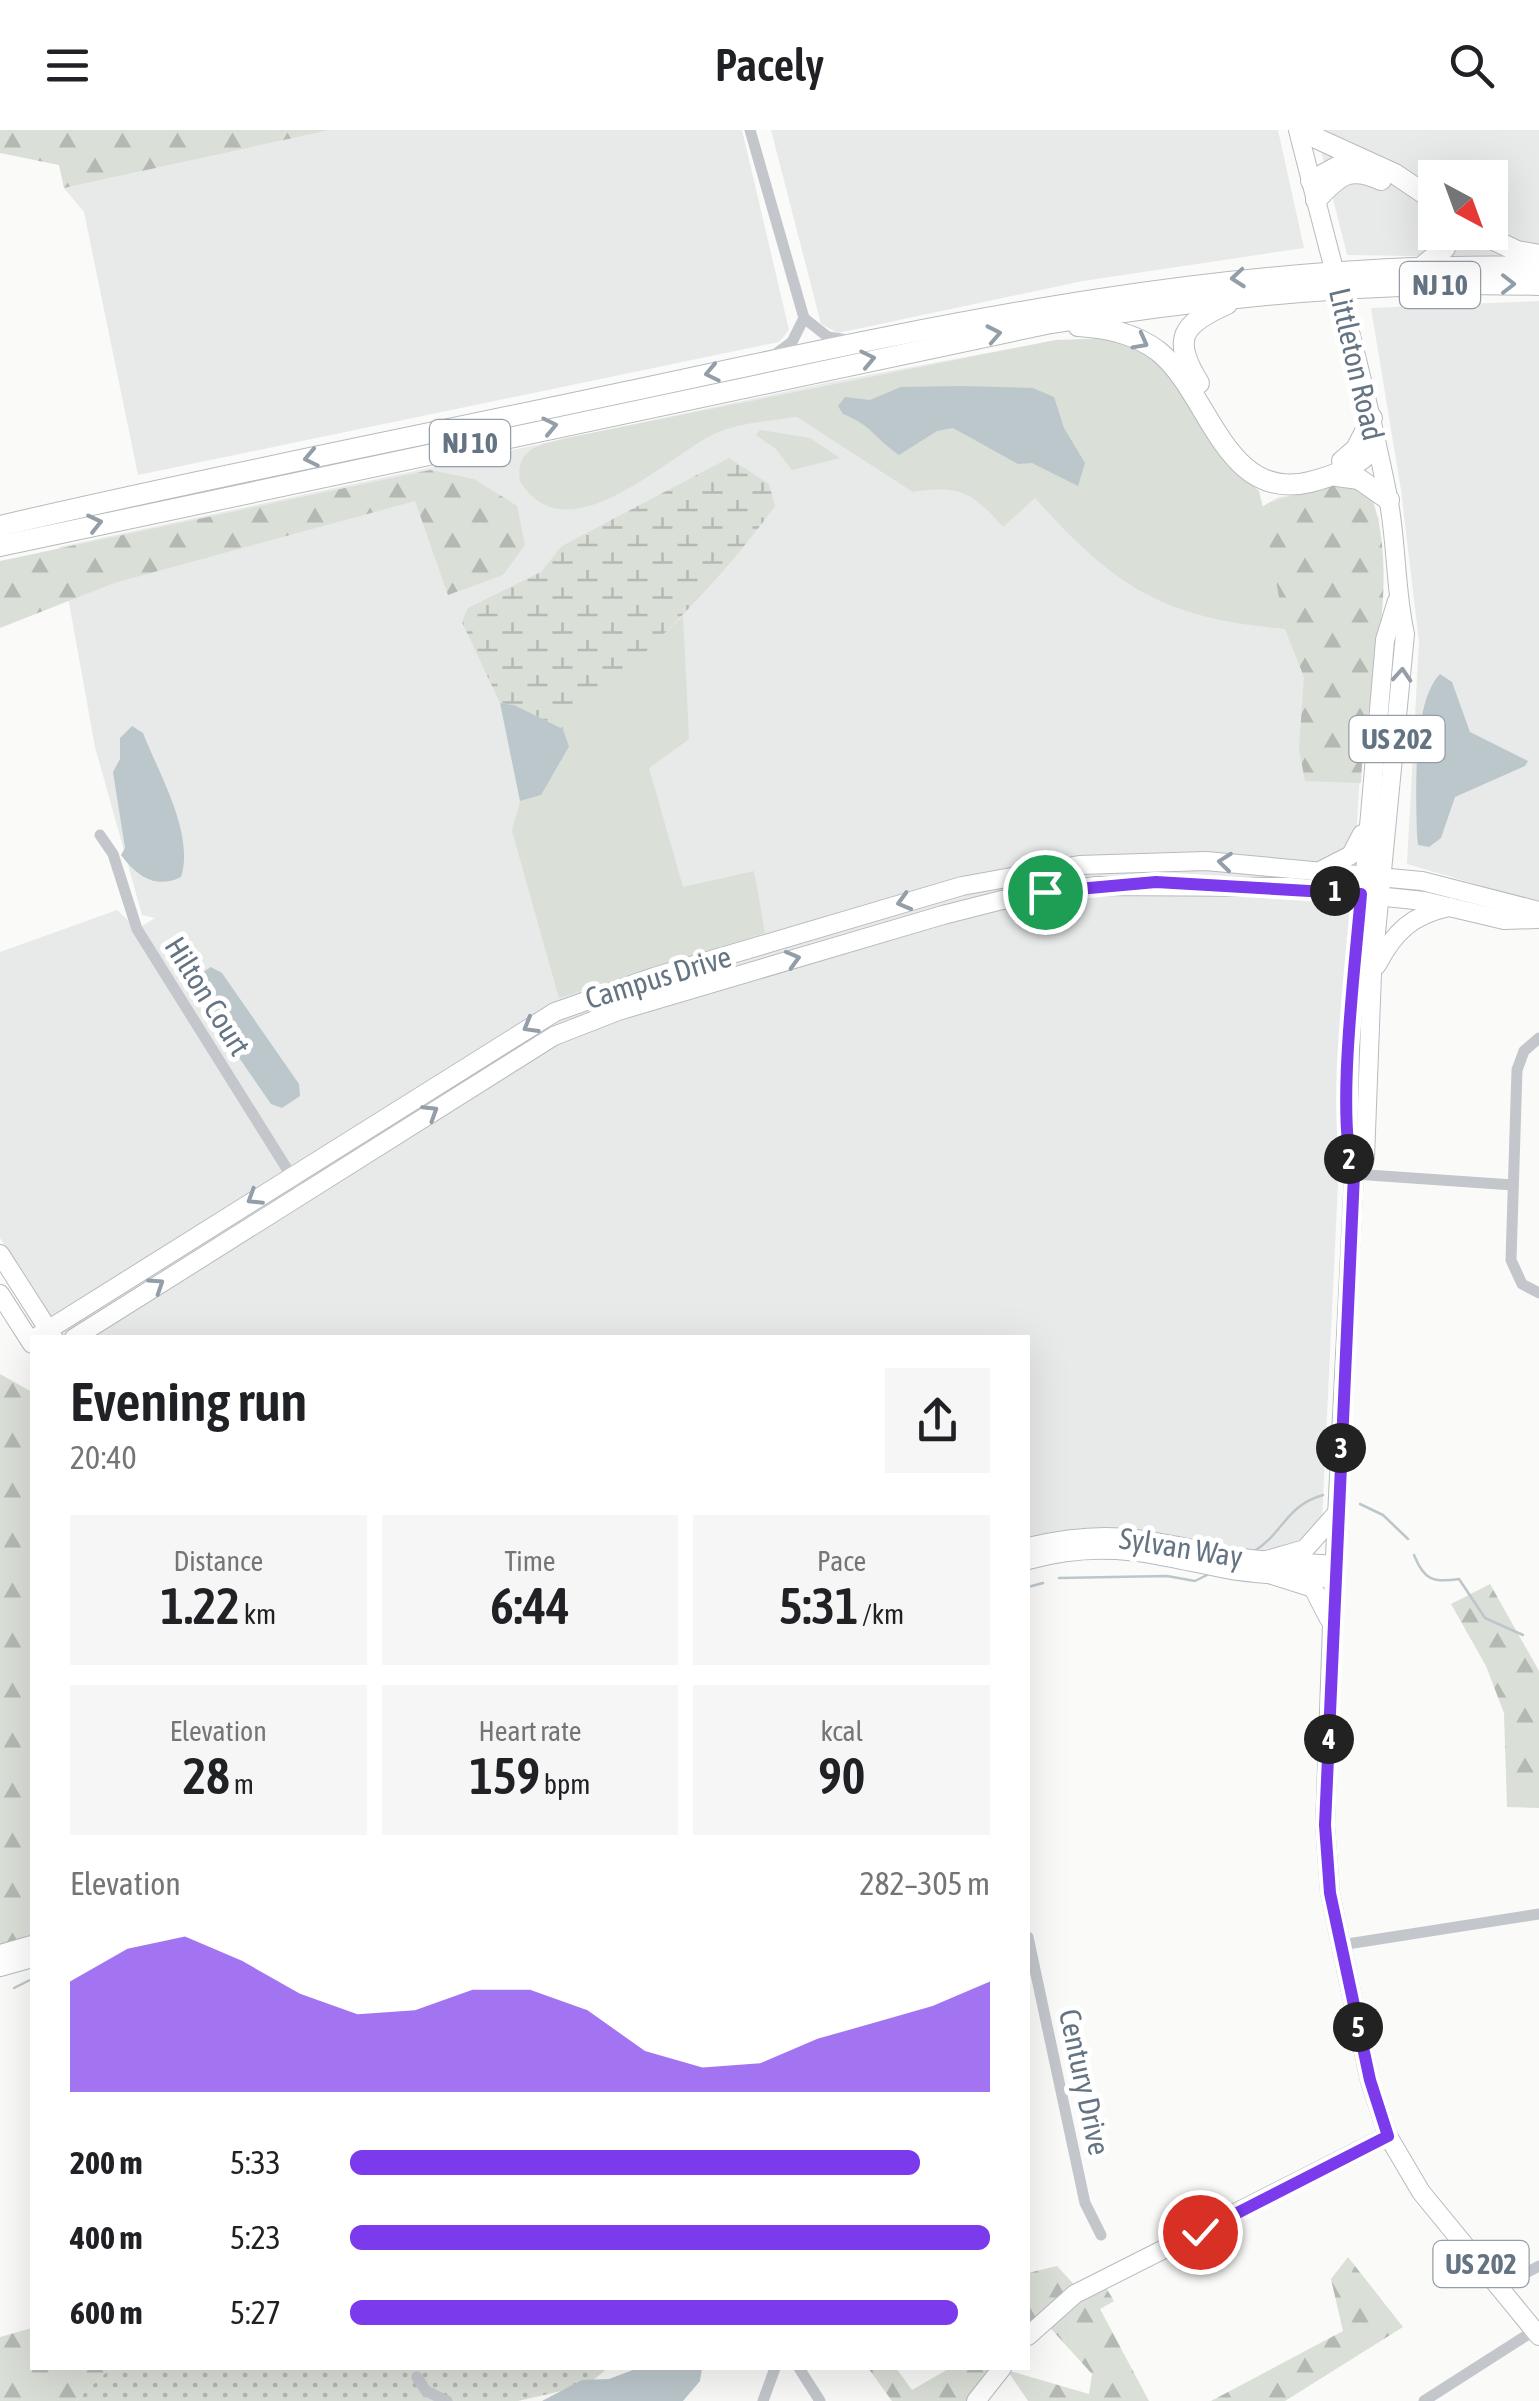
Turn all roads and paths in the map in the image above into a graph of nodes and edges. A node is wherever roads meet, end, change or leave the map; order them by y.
1 (750, 130) edge
2 (1298, 130) edge
3 (1310, 130) edge
4 (1370, 162) junction
5 (1314, 191) junction
6 (1418, 191) edge
7 (1418, 204) edge
8 (1508, 247) edge
9 (1443, 250) edge
10 (1539, 255) edge
11 (1423, 266) junction
12 (1539, 266) edge
13 (1338, 279) junction
14 (1539, 285) edge
15 (1243, 297) junction
16 (804, 318) junction
17 (1046, 324) junction
18 (865, 341) junction
19 (764, 362) junction
20 (1372, 418) junction
21 (1376, 446) junction
22 (1335, 476) junction
23 (1389, 500) junction
24 (0, 526) edge
25 (0, 546) edge
26 (1397, 601) junction
27 (1369, 814) junction
28 (100, 835) dead end
29 (1322, 870) junction
30 (1364, 875) junction
31 (1383, 887) junction
32 (1361, 894) junction
33 (1449, 907) junction
34 (1539, 915) edge
35 (1372, 974) junction
36 (1539, 1038) edge
37 (291, 1174) junction
38 (1354, 1174) junction
39 (1513, 1185) junction
40 (302, 1193) junction
41 (0, 1254) edge
42 (1539, 1293) edge
43 (0, 1294) edge
44 (35, 1335) edge
45 (37, 1335) edge
46 (43, 1335) edge
47 (79, 1335) edge
48 (1338, 1513) junction
49 (1030, 1548) edge
50 (1030, 1559) edge
51 (1266, 1566) junction
52 (1335, 1572) junction
53 (1332, 1628) junction
54 (1539, 1914) edge
55 (1341, 1945) junction
56 (30, 1946) edge
57 (1030, 1946) edge
58 (30, 1958) edge
59 (1, 1960) edge
60 (1388, 2136) junction
61 (1101, 2235) dead end
62 (1539, 2266) edge
63 (1500, 2286) junction
64 (1537, 2333) edge
65 (1030, 2334) edge
66 (774, 2370) edge
67 (800, 2370) edge
68 (1000, 2370) edge
69 (417, 2377) dead end
70 (447, 2401) edge
71 (763, 2401) edge
72 (820, 2401) edge
73 (976, 2401) edge
74 (1424, 2401) edge

1 - 16 street
2 - 5 street, Littleton Road / US 202
3 - 4 highway
4 - 5 highway
4 - 6 highway
5 - 7 highway
5 - 13 street, Littleton Road / US 202
8 - 10 highway
9 - 11 highway
11 - 12 highway, NJ 10
11 - 13 highway, NJ 10
13 -> 14 highway, NJ 10
13 - 15 highway, NJ 10
13 -> 18 highway, NJ 10
13 - 20 street, Littleton Road / US 202
15 - 17 highway, NJ 10
15 - 20 highway
16 - 18 street
16 - 19 street
17 -> 22 highway
25 -> 17 highway, NJ 10
18 - 19 highway, NJ 10
19 -> 24 highway, NJ 10
20 - 21 street, Littleton Road / US 202
21 - 22 highway
21 - 23 street, Littleton Road / US 202
22 - 23 highway
23 - 26 street, Littleton Road / US 202
26 - 27 street, Littleton Road / US 202
31 -> 26 street, Littleton Road / US 202
27 - 29 street
27 - 30 street, Littleton Road / US 202
28 - 37 street, Hilton Court
29 - 30 street, Campus Drive
29 -> 37 street, Campus Drive
30 - 31 street, Campus Drive
30 - 32 street, Littleton Road / US 202
31 - 32 street, Campus Drive
31 - 33 street
31 - 34 street
31 - 35 street, Littleton Road / US 202
32 - 38 street, Littleton Road / US 202
40 -> 32 street, Campus Drive
33 - 34 street
33 - 35 street
35 - 38 street, Littleton Road / US 202
36 - 39 street
37 - 40 street, Hilton Court
37 -> 46 street, Campus Drive
38 - 39 street
38 - 48 street, Littleton Road / US 202
39 - 42 street
47 -> 40 street, Campus Drive
41 - 45 street
43 - 44 street
48 - 51 street
48 - 52 street, Littleton Road / US 202
49 - 51 street, Sylvan Way
50 - 51 street, Sylvan Way
51 - 52 street, Sylvan Way
51 - 53 street
52 - 53 street, Littleton Road / US 202
53 - 55 street, Littleton Road / US 202
54 - 55 street
55 - 60 street, Littleton Road / US 202
56 - 59 street
57 - 61 street, Century Drive
58 - 59 street
60 - 63 street, Littleton Road / US 202
60 - 65 street
62 - 63 street
63 - 64 street, Littleton Road / US 202
64 - 74 street
66 - 71 street
67 - 72 street
68 - 73 street
69 - 70 street

